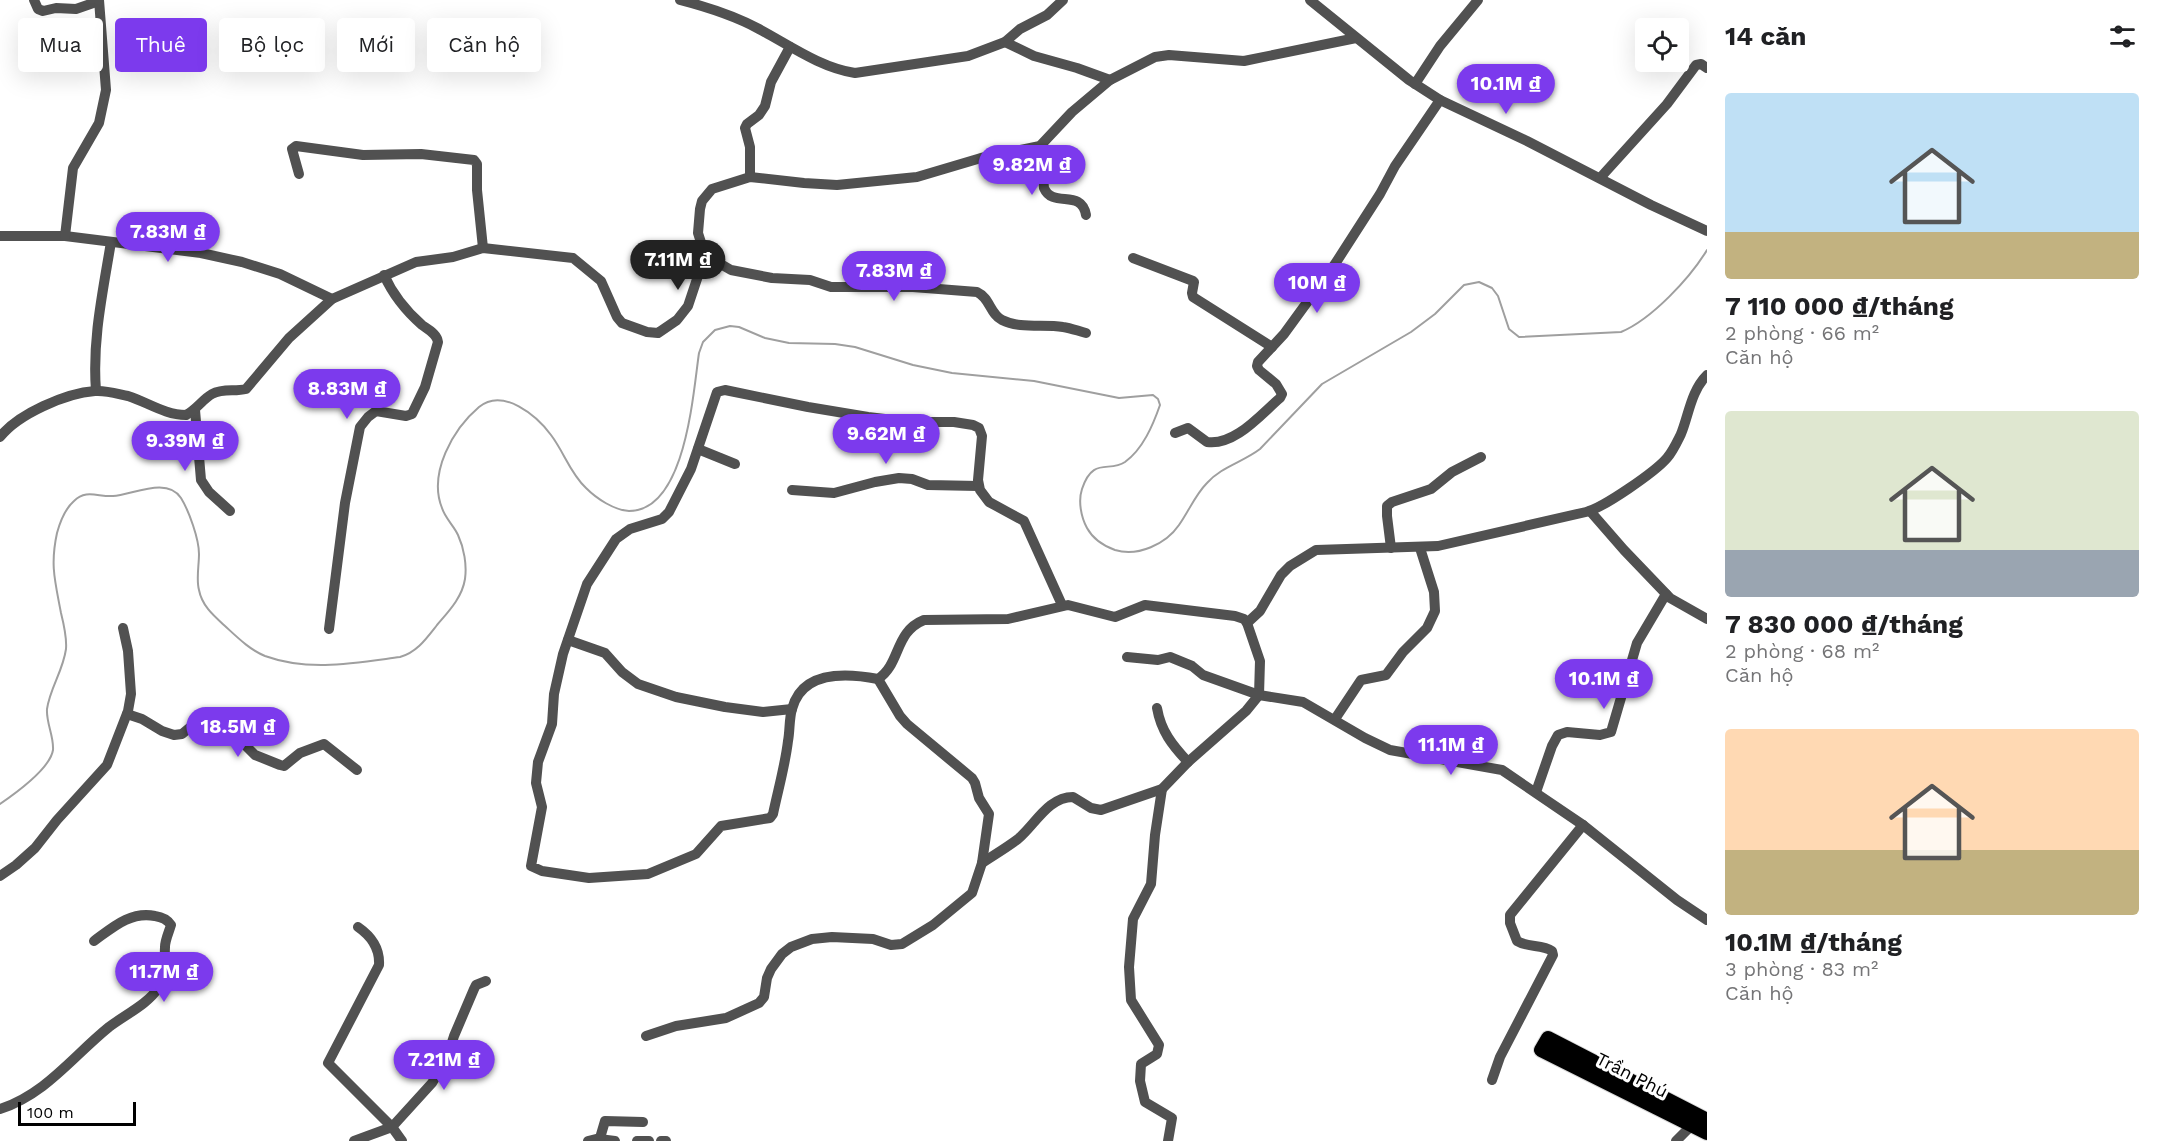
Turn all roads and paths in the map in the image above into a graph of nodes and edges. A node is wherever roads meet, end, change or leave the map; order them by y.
1 (34, 0) edge
2 (680, 0) edge
3 (1063, 0) edge
4 (1310, 0) edge
5 (1478, 0) edge
6 (99, 1) edge
7 (1356, 38) junction
8 (1005, 42) junction
9 (790, 47) junction
10 (1707, 68) edge
11 (1110, 81) junction
12 (1414, 84) junction
13 (1440, 100) junction
14 (1041, 146) junction
15 (299, 174) dead end
16 (750, 177) junction
17 (1600, 178) junction
18 (1086, 215) dead end
19 (1705, 230) edge
20 (0, 236) edge
21 (65, 236) junction
22 (111, 242) junction
23 (483, 248) junction
24 (705, 255) junction
25 (1133, 258) dead end
26 (384, 275) junction
27 (332, 299) junction
28 (1086, 333) dead end
29 (1272, 347) junction
30 (1707, 375) edge
31 (96, 391) junction
32 (195, 410) junction
33 (1175, 433) dead end
34 (0, 437) edge
35 (698, 449) junction
36 (1481, 457) dead end
37 (735, 464) dead end
38 (978, 486) junction
39 (792, 490) dead end
40 (230, 511) dead end
41 (1590, 511) junction
42 (1391, 548) junction
43 (1420, 548) junction
44 (1666, 594) junction
45 (1062, 605) junction
46 (1707, 619) edge
47 (1248, 623) junction
48 (123, 628) dead end
49 (329, 629) dead end
50 (568, 640) junction
51 (1127, 657) dead end
52 (878, 679) junction
53 (1258, 695) junction
54 (1156, 708) dead end
55 (792, 709) junction
56 (127, 714) junction
57 (1335, 719) junction
58 (1188, 762) junction
59 (357, 770) dead end
60 (1162, 789) junction
61 (1536, 792) junction
62 (1583, 825) junction
63 (982, 863) junction
64 (0, 876) edge
65 (1707, 920) edge
66 (358, 927) dead end
67 (94, 941) dead end
68 (486, 981) dead end
69 (646, 1036) dead end
70 (1492, 1080) dead end
71 (0, 1109) edge
72 (643, 1122) dead end
73 (1707, 1123) edge
74 (1692, 1125) junction
75 (393, 1127) junction
76 (594, 1140) edge
77 (354, 1141) edge
78 (402, 1141) edge
79 (615, 1141) edge
80 (637, 1141) edge
81 (649, 1141) edge
82 (661, 1141) edge
83 (666, 1141) edge
84 (1168, 1141) edge
85 (1676, 1141) edge

1 - 6 street
2 - 9 street
3 - 8 street
4 - 7 street
5 - 12 street
6 - 21 street
7 - 11 street
7 - 12 street
8 - 9 street
8 - 11 street
9 - 16 street
10 - 17 street
11 - 14 street
12 - 13 street
13 - 17 street
13 - 29 street
14 - 16 street
14 - 18 street
15 - 23 street
16 - 24 street
17 - 19 street
20 - 21 street
21 - 22 street
22 - 27 street
22 - 31 street
23 - 24 street
23 - 26 street
24 - 28 street
25 - 29 street
26 - 27 street
26 - 49 street
27 - 32 street
29 - 33 street
30 - 41 street
31 - 32 street
31 - 34 street
32 - 40 street
35 - 37 street
35 - 38 street
35 - 50 street
36 - 42 street
38 - 39 street
38 - 45 street
41 - 43 street
41 - 44 street
42 - 43 street
42 - 47 street
43 - 57 street
44 - 46 street
44 - 61 street
45 - 47 street
45 - 52 street
47 - 53 street
48 - 56 street
50 - 55 street
50 - 55 street
51 - 53 street
52 - 55 street
52 - 63 street
53 - 57 street
53 - 58 street
54 - 58 street
56 - 59 street
56 - 64 street
57 - 61 street
58 - 60 street
60 - 63 street
60 - 84 street
61 - 62 street
62 - 65 street
62 - 70 street
63 - 69 street
66 - 75 street
67 - 71 street
68 - 75 street
72 - 76 street
73 - 74 main road, Trần Phú
73 - 74 main road, Trần Phú
74 - 85 street
75 - 77 street
75 - 78 street
76 - 79 street
80 - 81 street
82 - 83 street

